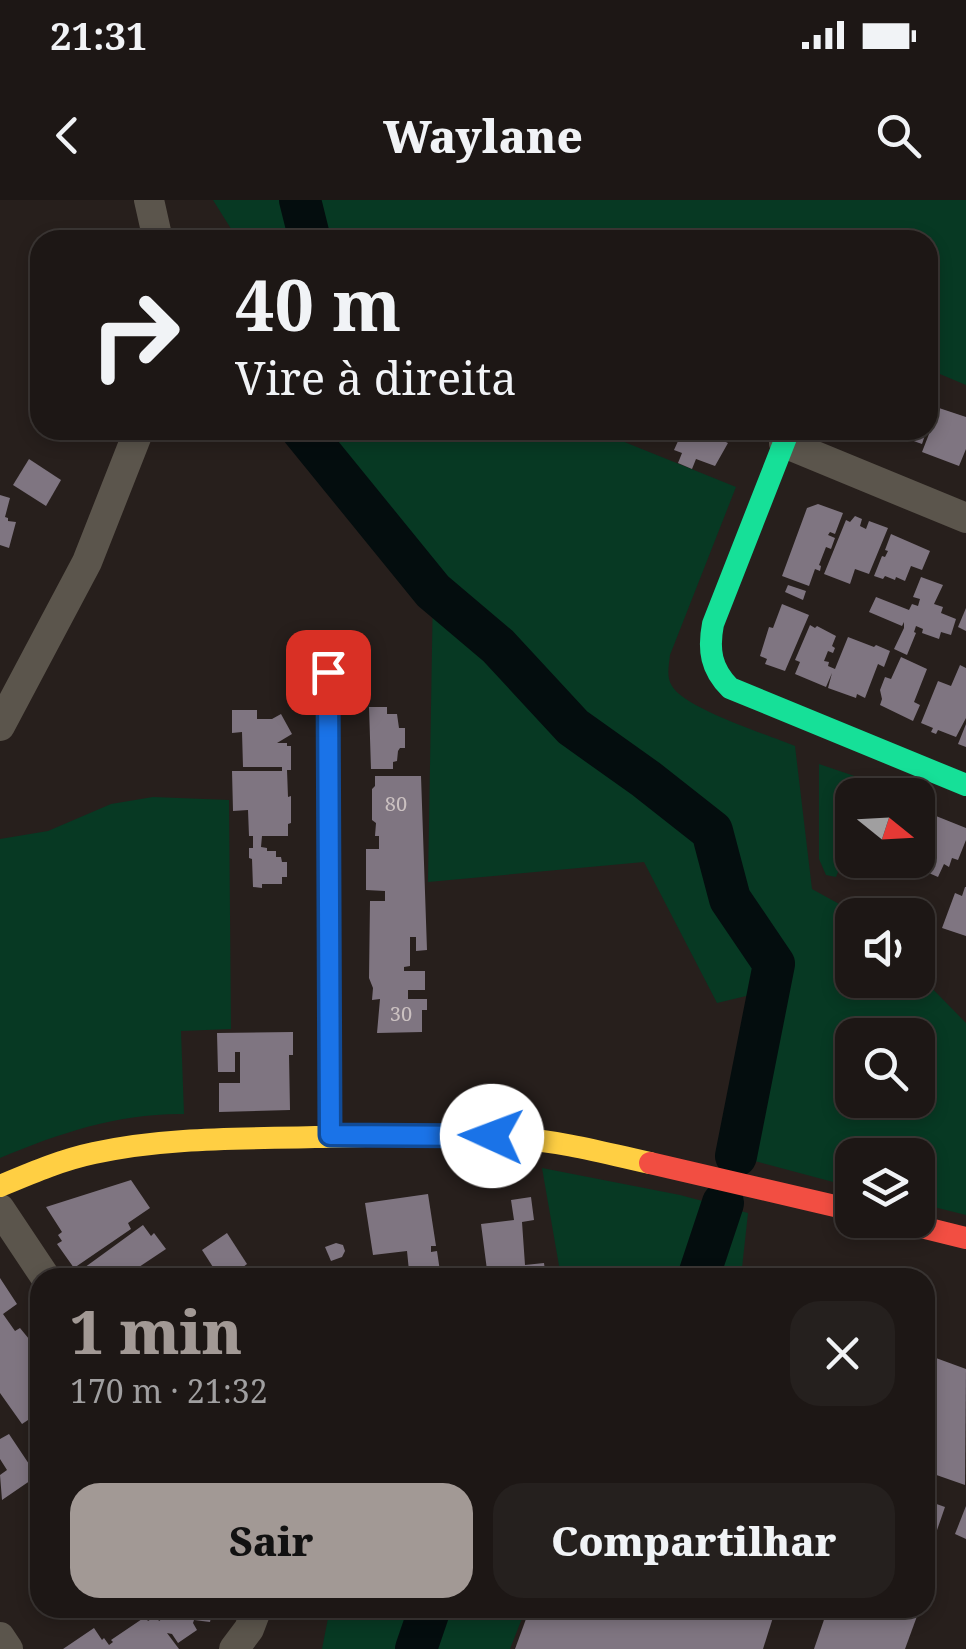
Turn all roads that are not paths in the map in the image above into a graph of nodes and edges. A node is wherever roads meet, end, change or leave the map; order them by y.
1 (149, 200) edge
2 (156, 230) edge
3 (136, 440) edge
4 (785, 440) edge
5 (793, 440) edge
6 (966, 518) edge
7 (328, 672) dead end
8 (0, 726) edge
9 (966, 785) edge
10 (330, 1135) junction
11 (0, 1186) edge
12 (835, 1206) edge
13 (0, 1209) edge
14 (935, 1230) edge
15 (966, 1238) edge
16 (39, 1268) edge
17 (253, 1618) edge
18 (0, 1637) edge
19 (8, 1649) edge
20 (234, 1649) edge

1 - 2 street
3 - 8 street
4 - 9 street
5 - 6 street
7 - 10 street
10 - 11 street
10 - 12 street
13 - 16 street
14 - 15 street
17 - 20 street
18 - 19 street

